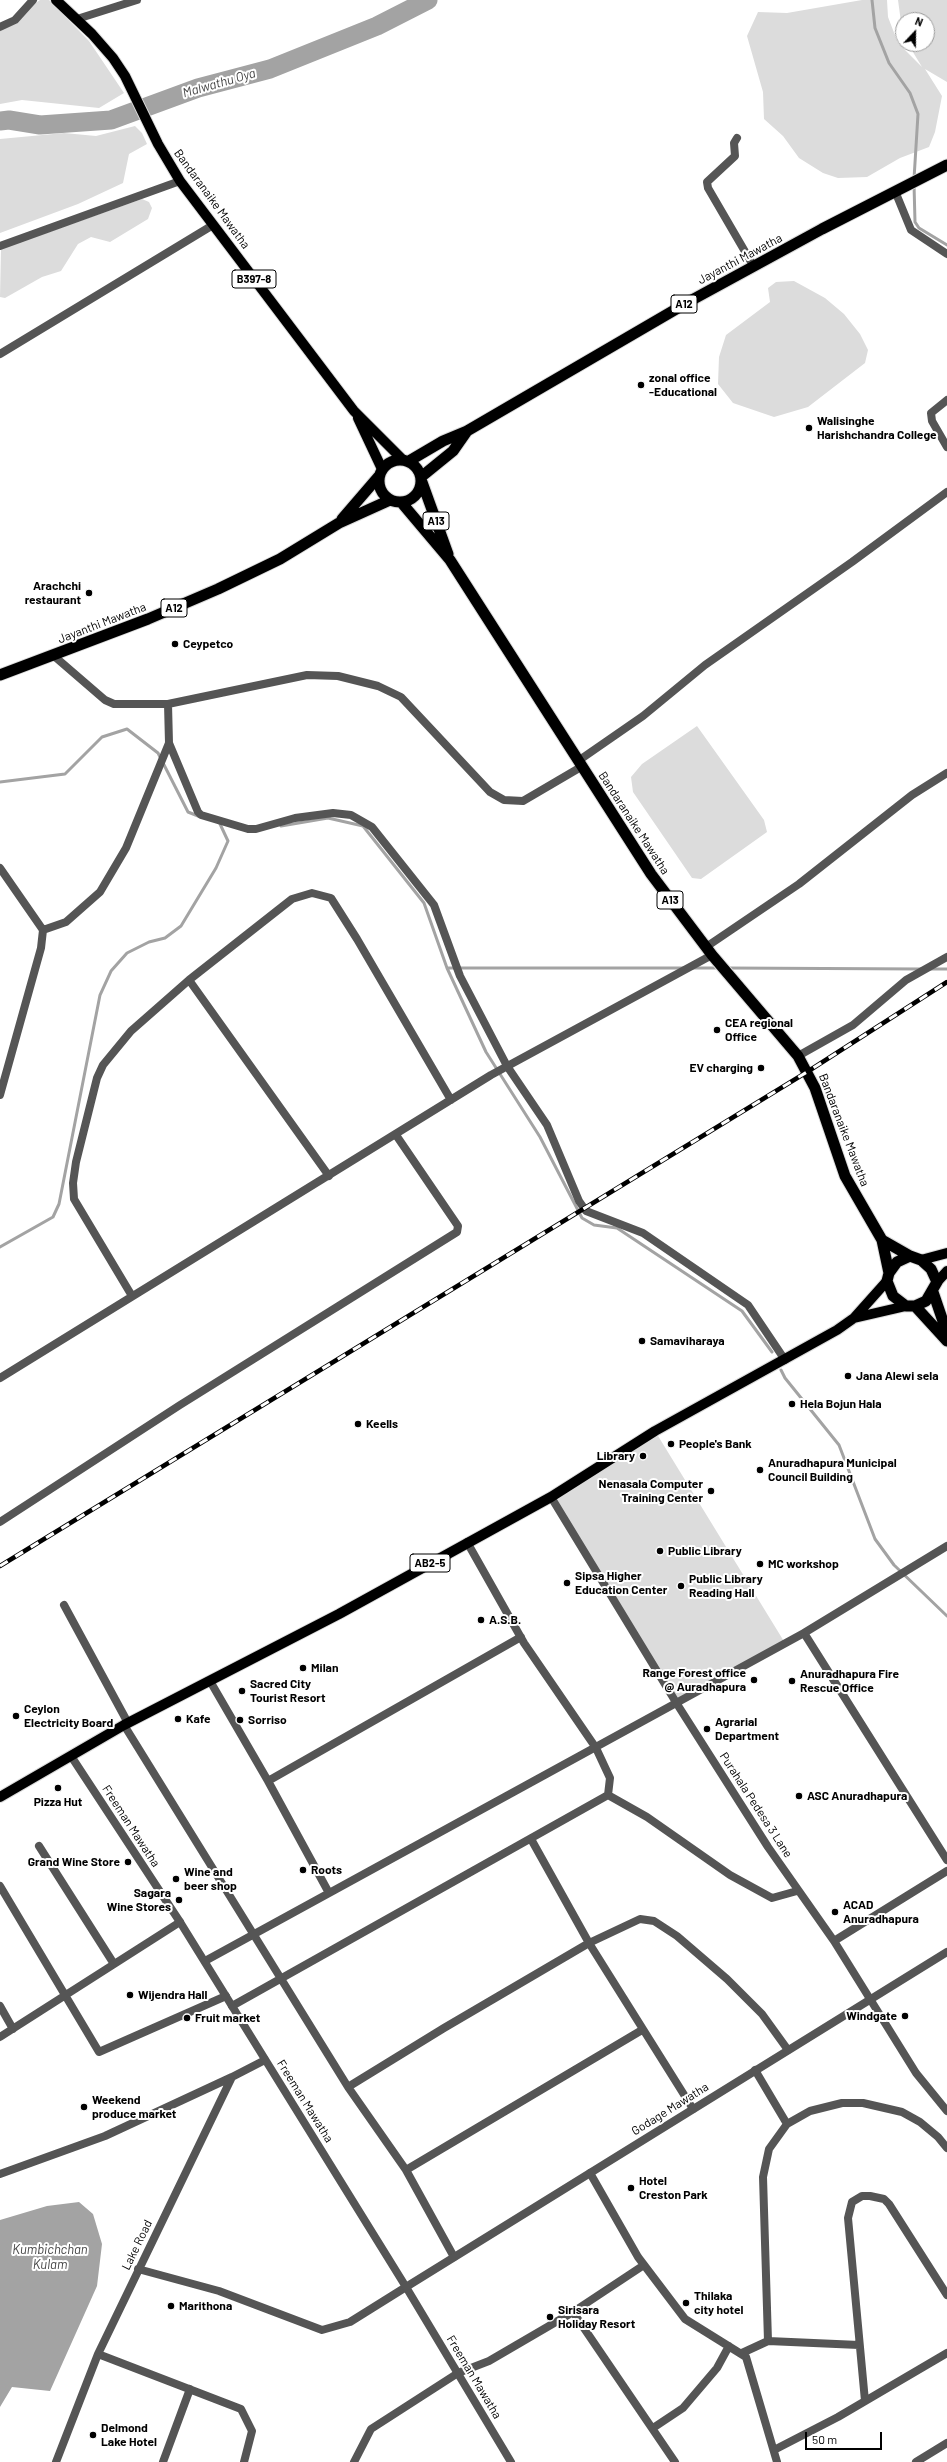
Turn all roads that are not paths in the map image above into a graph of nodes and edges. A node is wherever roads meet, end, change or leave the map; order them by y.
1 (33, 0) edge
2 (56, 0) edge
3 (137, 0) edge
4 (77, 20) junction
5 (0, 27) edge
6 (737, 138) dead end
7 (942, 168) edge
8 (180, 181) junction
9 (895, 191) junction
10 (213, 225) junction
11 (0, 246) edge
12 (947, 254) edge
13 (754, 267) junction
14 (0, 354) edge
15 (947, 400) edge
16 (354, 411) junction
17 (467, 431) junction
18 (947, 447) edge
19 (406, 460) junction
20 (380, 473) junction
21 (422, 479) junction
22 (947, 492) edge
23 (395, 501) junction
24 (339, 523) junction
25 (450, 560) junction
26 (54, 656) junction
27 (0, 675) edge
28 (168, 704) junction
29 (169, 743) junction
30 (580, 764) junction
31 (947, 774) edge
32 (0, 868) edge
33 (43, 930) junction
34 (709, 951) junction
35 (947, 957) edge
36 (189, 980) junction
37 (798, 1056) junction
38 (505, 1068) junction
39 (0, 1095) edge
40 (451, 1100) junction
41 (396, 1135) junction
42 (329, 1176) junction
43 (882, 1240) junction
44 (947, 1253) edge
45 (915, 1258) junction
46 (947, 1271) edge
47 (888, 1277) junction
48 (935, 1287) junction
49 (132, 1296) junction
50 (911, 1306) junction
51 (854, 1318) junction
52 (947, 1333) edge
53 (947, 1341) edge
54 (785, 1360) junction
55 (0, 1378) edge
56 (551, 1497) junction
57 (0, 1522) edge
58 (467, 1542) junction
59 (947, 1546) edge
60 (64, 1605) dead end
61 (804, 1632) junction
62 (521, 1637) junction
63 (210, 1681) junction
64 (677, 1704) junction
65 (126, 1724) junction
66 (596, 1748) junction
67 (71, 1756) junction
68 (268, 1780) junction
69 (608, 1795) junction
70 (0, 1797) edge
71 (531, 1839) junction
72 (39, 1846) dead end
73 (947, 1860) edge
74 (947, 1871) edge
75 (0, 1886) edge
76 (797, 1891) junction
77 (329, 1894) junction
78 (180, 1922) junction
79 (253, 1935) junction
80 (834, 1941) junction
81 (589, 1943) junction
82 (947, 1952) edge
83 (205, 1961) junction
84 (114, 1964) junction
85 (281, 1979) junction
86 (66, 1995) junction
87 (226, 1996) junction
88 (870, 1999) junction
89 (0, 2006) edge
90 (232, 2006) junction
91 (13, 2029) junction
92 (642, 2030) junction
93 (0, 2037) edge
94 (788, 2050) junction
95 (265, 2060) junction
96 (755, 2070) junction
97 (232, 2078) junction
98 (348, 2087) junction
99 (693, 2109) junction
100 (947, 2110) edge
101 (787, 2124) junction
102 (947, 2148) edge
103 (406, 2170) junction
104 (590, 2173) junction
105 (0, 2174) edge
106 (454, 2257) junction
107 (644, 2265) junction
108 (138, 2269) junction
109 (406, 2287) junction
110 (947, 2295) edge
111 (573, 2312) junction
112 (768, 2341) junction
113 (859, 2345) junction
114 (729, 2346) junction
115 (742, 2353) junction
116 (947, 2353) edge
117 (98, 2354) junction
118 (458, 2373) junction
119 (190, 2389) junction
120 (865, 2401) junction
121 (653, 2428) junction
122 (947, 2443) edge
123 (774, 2450) junction
124 (56, 2462) edge
125 (162, 2462) edge
126 (244, 2462) edge
127 (354, 2462) edge
128 (512, 2462) edge
129 (675, 2462) edge
130 (777, 2462) edge
131 (916, 2462) edge

1 - 5 street
2 - 4 main road, Bandaranaike Mawatha / B397-8
3 - 4 street
4 - 8 main road, Bandaranaike Mawatha / B397-8
6 - 13 street
7 - 9 highway, Jayanthi Mawatha / A12
8 - 10 main road, Bandaranaike Mawatha / B397-8
8 - 11 street
9 - 12 street
9 - 13 highway, Jayanthi Mawatha / A12
10 - 14 street
10 - 16 main road, Bandaranaike Mawatha / B397-8
13 - 17 highway, Jayanthi Mawatha / A12
15 - 18 street
16 - 19 main road, Bandaranaike Mawatha / B397-8
16 - 20 main road, Bandaranaike Mawatha / B397-8
17 - 19 highway, Jayanthi Mawatha / A12
17 - 21 highway, Jayanthi Mawatha / A12
19 - 20 highway
19 - 21 highway
20 - 23 highway
20 - 24 highway, Jayanthi Mawatha / A12
21 - 23 highway
21 - 25 highway, Bandaranaike Mawatha / A13
22 - 30 street
23 - 24 highway, Jayanthi Mawatha / A12
23 - 25 highway, Bandaranaike Mawatha / A13
24 - 26 highway, Jayanthi Mawatha / A12
25 - 30 highway, Bandaranaike Mawatha / A13
26 - 27 highway, Jayanthi Mawatha / A12
26 - 28 street
28 - 29 street
28 - 30 street
29 - 33 street
29 - 38 street
30 - 34 highway, Bandaranaike Mawatha / A13
31 - 34 street
32 - 33 street
33 - 39 street
34 - 37 highway, Bandaranaike Mawatha / A13
34 - 38 street
35 - 37 street
36 - 40 street
36 - 42 street
36 - 49 street
37 - 43 highway, Bandaranaike Mawatha / A13
38 - 40 street
38 - 54 street
40 - 41 street
41 - 42 street
41 - 57 street
42 - 49 street
43 - 45 highway
43 - 47 highway, Bandaranaike Mawatha / A13
44 - 45 main road
45 - 47 highway
45 - 48 highway
46 - 48 main road
47 - 50 highway
47 - 51 main road, AB2-5
48 - 50 highway
48 - 52 highway
49 - 55 street
50 - 51 main road, AB2-5
50 - 53 highway
51 - 54 main road, AB2-5
54 - 56 main road, AB2-5
56 - 58 main road, AB2-5
56 - 64 street, Purahala Pedesa 3 Lane
58 - 62 street
58 - 63 main road, AB2-5
59 - 61 street
60 - 65 street
61 - 64 street
61 - 73 street
62 - 66 street
62 - 68 street
63 - 65 main road, AB2-5
63 - 68 street
64 - 66 street
64 - 76 street, Purahala Pedesa 3 Lane
65 - 67 main road, AB2-5
65 - 79 street
66 - 69 street
66 - 77 street
67 - 70 main road, AB2-5
67 - 78 street, Freeman Mawatha
68 - 77 street
69 - 71 street
69 - 76 street
71 - 81 street
71 - 85 street
72 - 84 street
74 - 80 street
75 - 86 street
76 - 80 street, Purahala Pedesa 3 Lane
77 - 79 street
78 - 83 street, Freeman Mawatha
78 - 84 street
79 - 83 street
79 - 85 street
80 - 88 street, Purahala Pedesa 3 Lane
81 - 92 street
81 - 94 street
81 - 98 street
82 - 88 street, Godage Mawatha
83 - 87 street, Freeman Mawatha
84 - 86 street
85 - 90 street
85 - 98 street
86 - 87 street
86 - 91 street
87 - 90 street, Freeman Mawatha
88 - 94 street, Godage Mawatha
88 - 100 street, Purahala Pedesa 3 Lane
89 - 91 street
90 - 95 street, Freeman Mawatha
91 - 93 street
92 - 99 street
92 - 103 street
94 - 96 street, Godage Mawatha
95 - 97 street
95 - 109 street, Freeman Mawatha
96 - 99 street, Godage Mawatha
96 - 101 street
97 - 105 street
97 - 108 street, Lake Road
98 - 103 street
99 - 104 street, Godage Mawatha
101 - 102 street
101 - 112 street
103 - 106 street
104 - 106 street, Godage Mawatha
104 - 107 street
106 - 109 street, Godage Mawatha
107 - 111 street
107 - 114 street
108 - 109 street, Godage Mawatha
108 - 117 street, Lake Road
109 - 118 street, Freeman Mawatha
110 - 113 street
111 - 118 street
111 - 121 street
112 - 113 street
112 - 115 street
113 - 120 street
114 - 115 street
114 - 121 street
115 - 123 street
116 - 120 street
117 - 119 street
117 - 124 street, Lake Road
118 - 127 street
118 - 128 street, Freeman Mawatha
119 - 125 street
119 - 126 street
120 - 123 street
121 - 129 street
122 - 131 street
123 - 130 street

